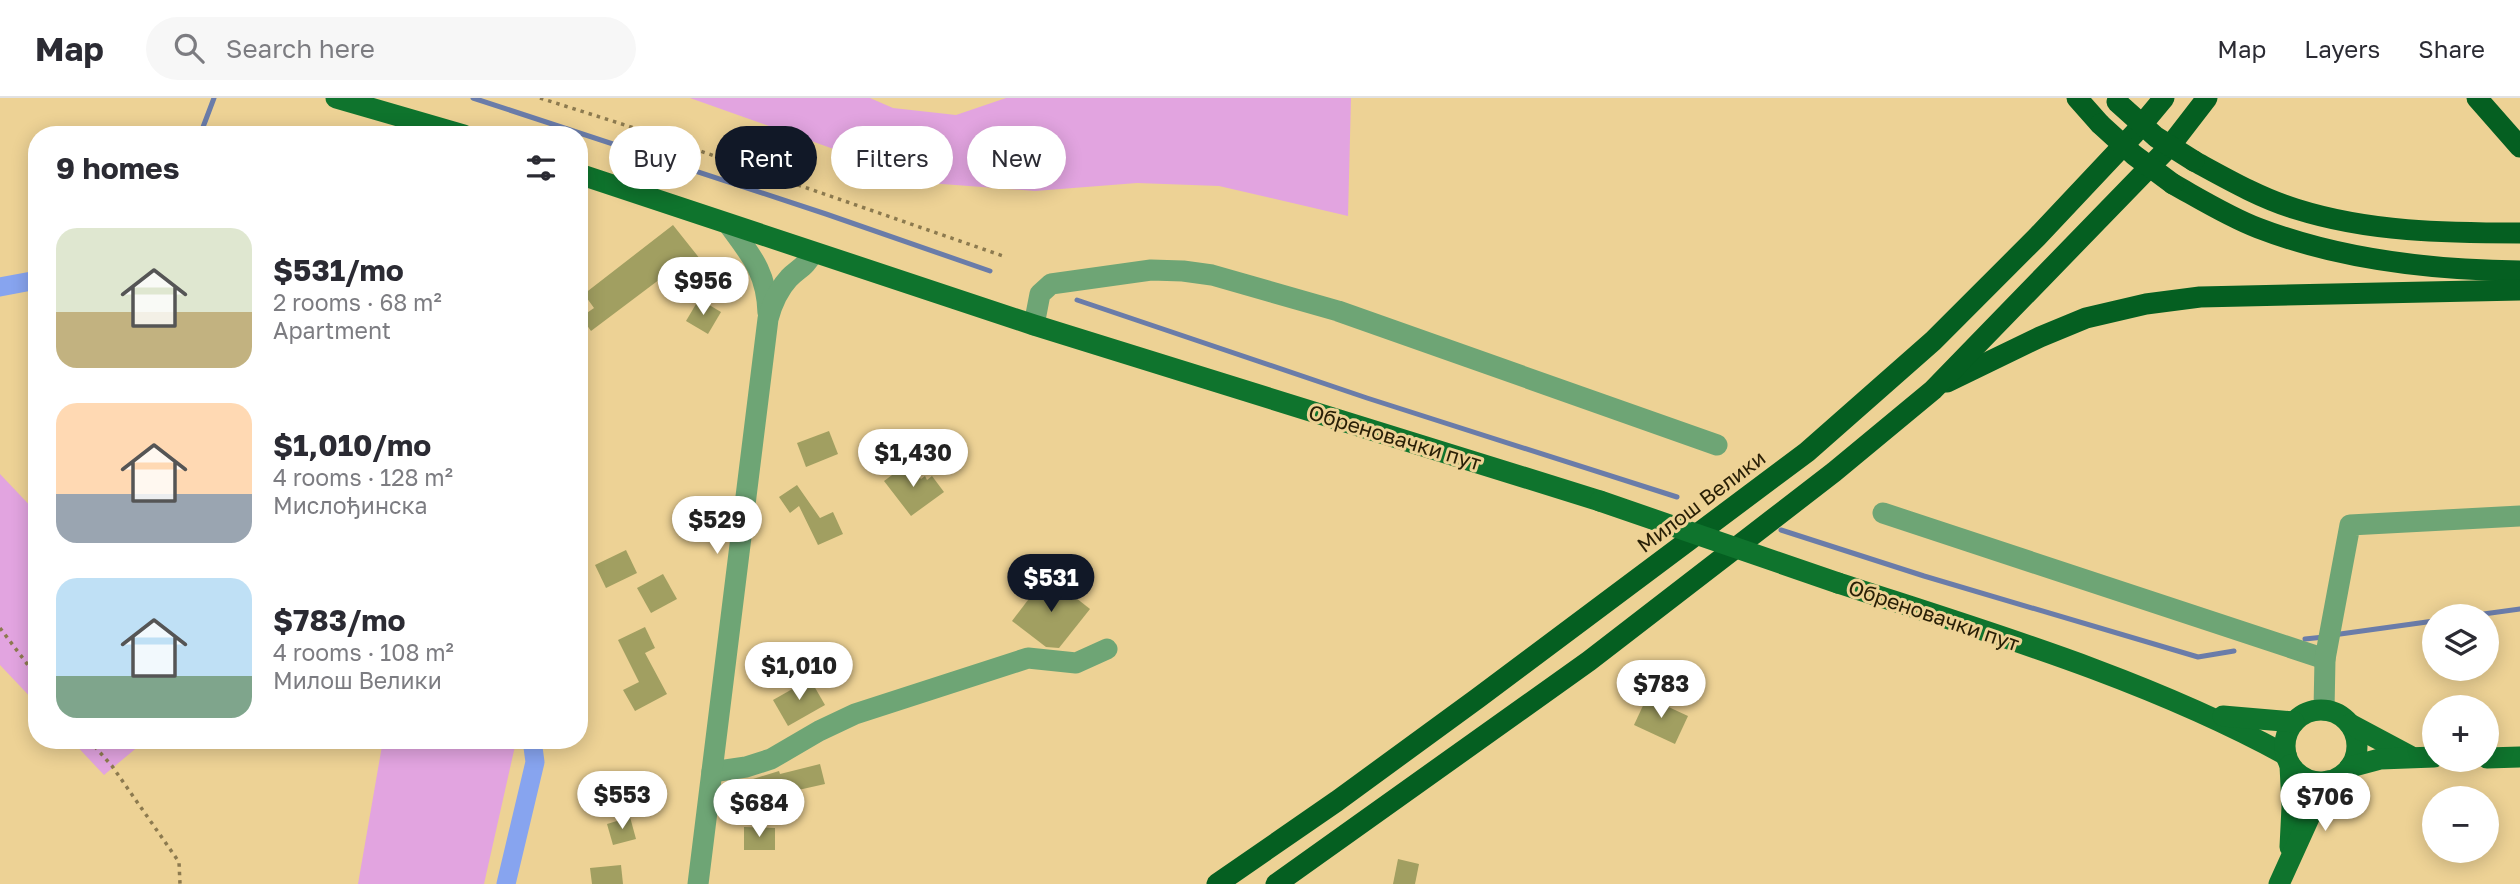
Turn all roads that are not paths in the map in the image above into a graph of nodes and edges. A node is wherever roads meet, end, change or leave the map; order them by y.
1 (336, 98) edge
2 (2077, 98) edge
3 (2164, 98) edge
4 (2207, 98) edge
5 (2477, 98) edge
6 (2115, 100) edge
7 (433, 126) edge
8 (2520, 147) edge
9 (588, 177) edge
10 (729, 225) junction
11 (2520, 233) edge
12 (812, 253) junction
13 (2520, 271) edge
14 (2520, 290) edge
15 (768, 320) junction
16 (1034, 325) junction
17 (1933, 390) junction
18 (1717, 445) dead end
19 (1883, 513) dead end
20 (2520, 516) edge
21 (1107, 649) dead end
22 (2325, 659) junction
23 (2324, 710) junction
24 (2207, 715) junction
25 (2294, 722) junction
26 (2350, 724) junction
27 (2410, 757) junction
28 (2422, 757) edge
29 (2520, 757) edge
30 (2499, 758) edge
31 (2288, 760) junction
32 (2350, 767) junction
33 (712, 772) junction
34 (2328, 781) junction
35 (2283, 875) edge
36 (698, 884) edge
37 (1217, 884) edge
38 (1276, 884) edge

1 - 7 main road
2 - 13 highway, bridge
3 - 37 highway, Милош Велики
4 - 17 highway
5 - 8 highway
6 - 11 highway, bridge
9 - 10 main road, Обреновачки пут
10 - 12 main road, Обреновачки пут
10 - 15 street
12 - 15 street
12 - 16 main road, Обреновачки пут
14 - 17 highway
15 - 33 street
16 - 18 street
16 - 24 main road, Обреновачки пут, bridge
17 - 38 highway
19 - 22 street
20 - 22 street
21 - 33 street
22 - 23 street
23 - 25 main road
23 - 26 main road
24 - 25 main road, Обреновачки пут
24 - 31 main road, Обреновачки пут
25 - 31 main road
26 - 27 main road
26 - 32 main road
27 - 28 main road
27 - 32 main road
29 - 30 main road
31 - 34 main road
31 - 35 main road
32 - 34 main road
33 - 36 street
34 - 35 main road

